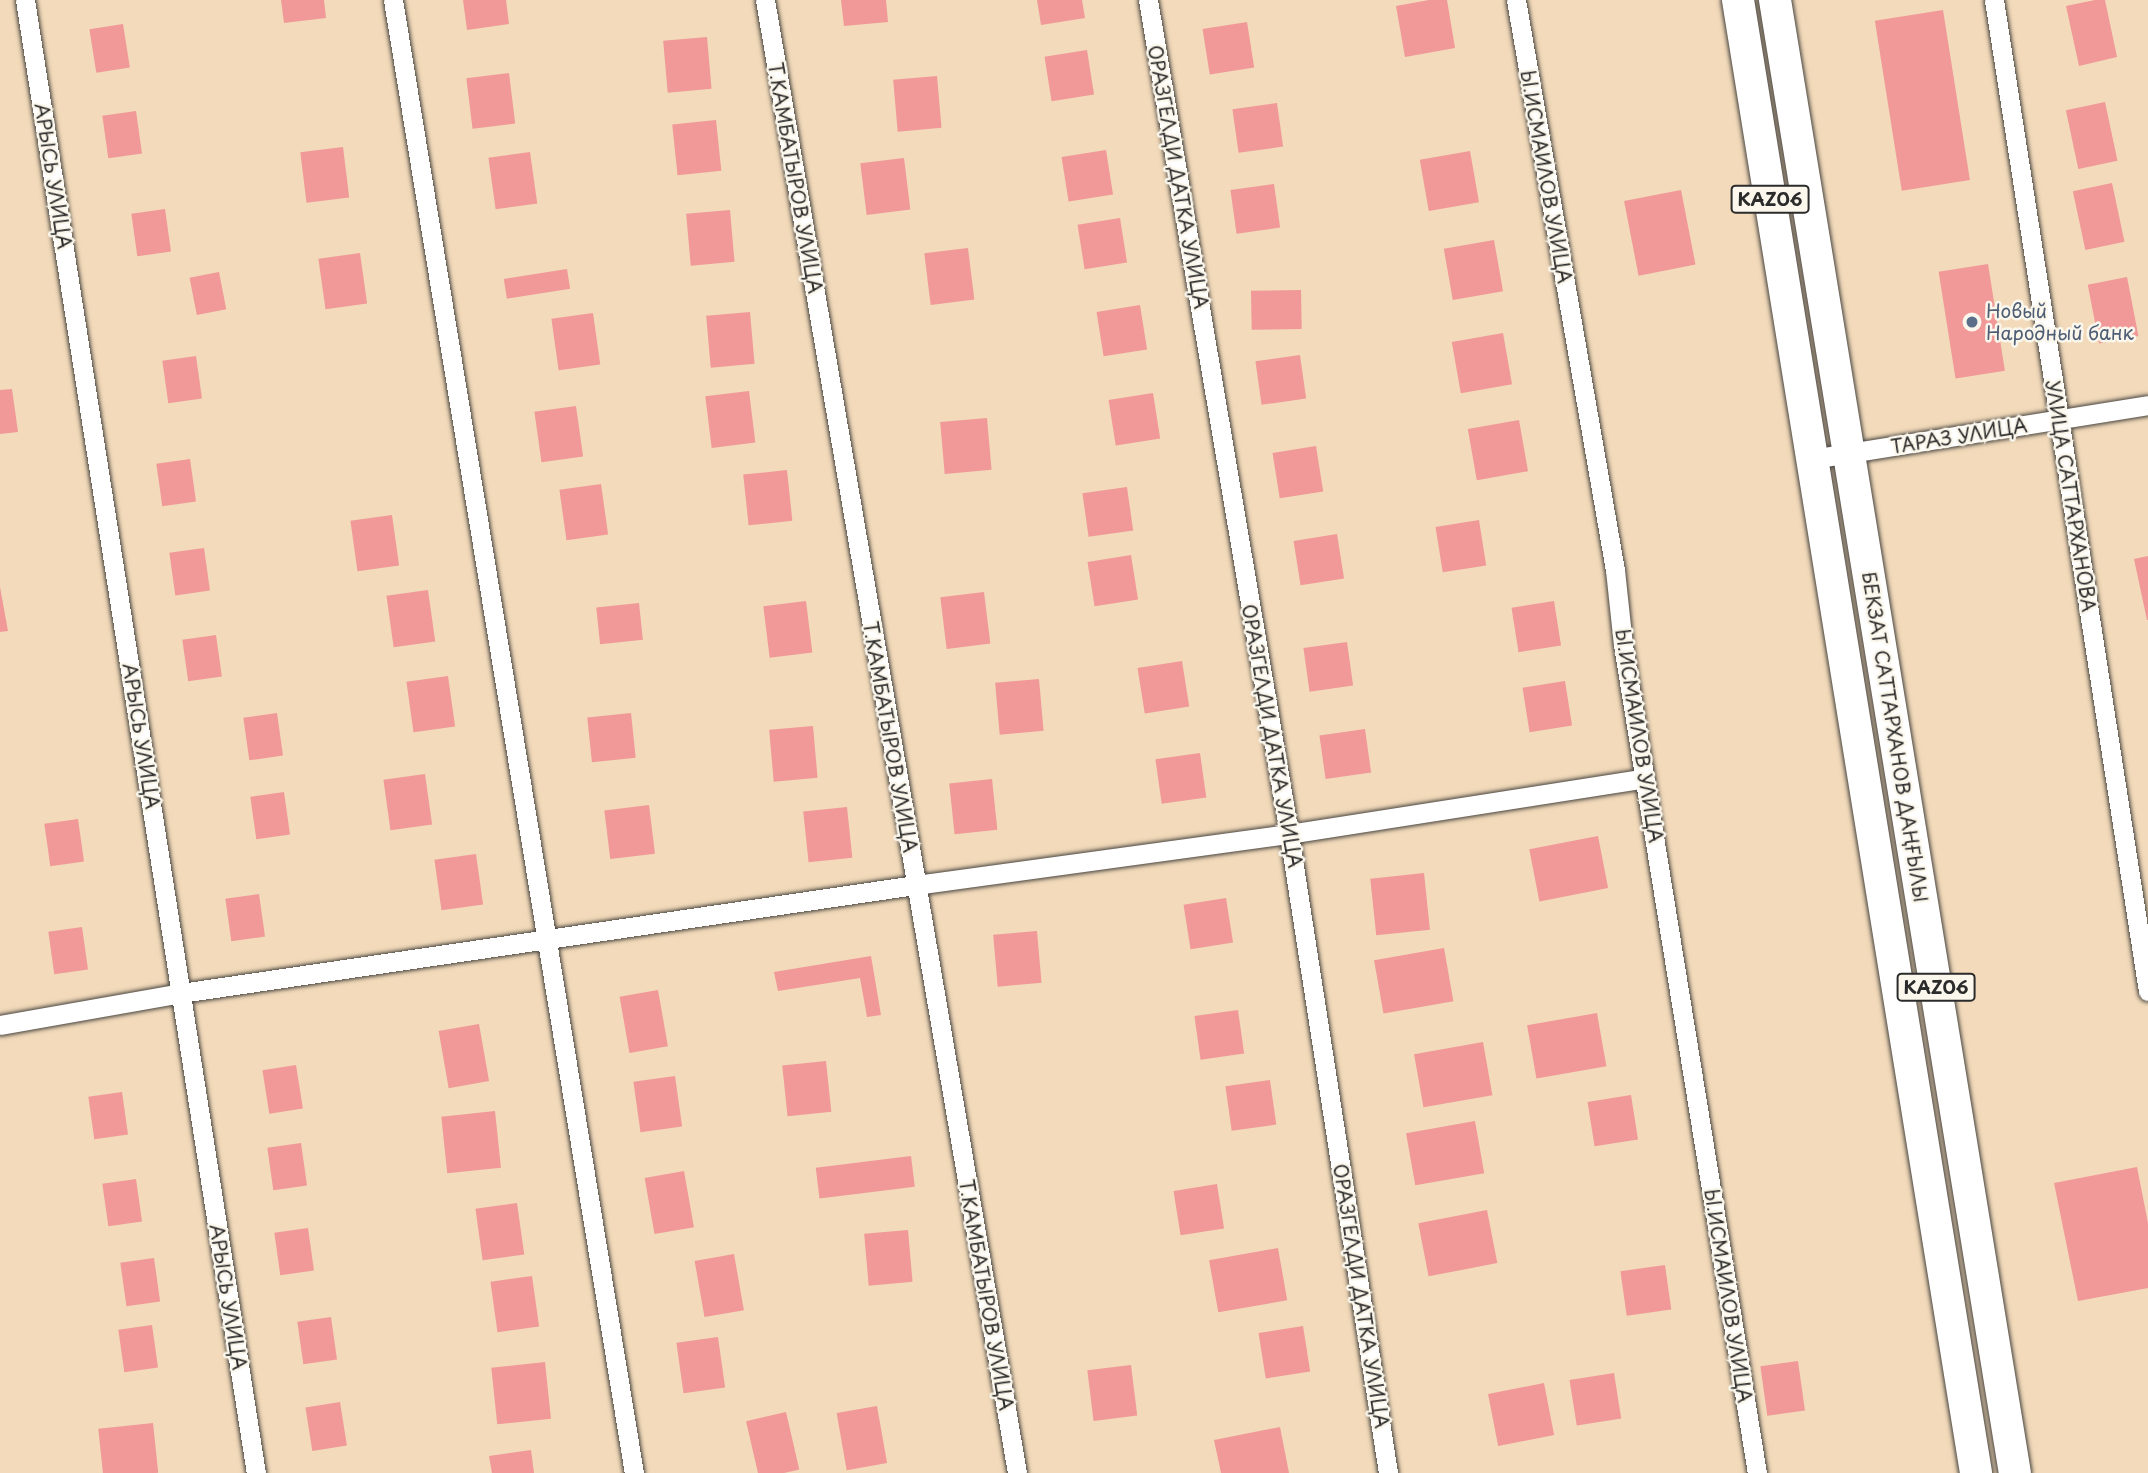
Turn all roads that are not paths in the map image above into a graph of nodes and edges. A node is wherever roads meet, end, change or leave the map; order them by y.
1 (25, 0) edge
2 (393, 0) edge
3 (765, 0) edge
4 (1147, 0) edge
5 (1516, 0) edge
6 (1738, 0) edge
7 (1775, 0) edge
8 (1994, 0) edge
9 (2148, 405) edge
10 (2060, 420) junction
11 (1849, 454) junction
12 (1812, 459) junction
13 (1883, 662) junction
14 (1846, 670) junction
15 (1645, 778) junction
16 (1289, 834) junction
17 (915, 885) junction
18 (547, 939) junction
19 (2148, 991) edge
20 (181, 993) junction
21 (0, 1025) edge
22 (256, 1473) edge
23 (635, 1473) edge
24 (1017, 1473) edge
25 (1388, 1473) edge
26 (1757, 1473) edge
27 (1976, 1473) edge
28 (2015, 1473) edge

1 - 20 street, АРЫСЬ УЛИЦА
2 - 18 street
3 - 17 street, Т.КАМБАТЫРОВ УЛИЦА
4 - 16 street, ОРАЗГЕЛДИ ДАТКА УЛИЦА
5 - 15 street, Ы.ИСМАИЛОВ УЛИЦА
6 - 12 main road, БЕКЗАТ САТТАРХАНОВ ДАҢҒЫЛЫ / KАZ06
7 - 11 main road, БЕКЗАТ САТТАРХАНОВ ДАҢҒЫЛЫ / KАZ06
8 - 10 street, УЛИЦА САТТАРХАНОВА
9 - 10 street, ТАРАЗ УЛИЦА
10 - 11 street, ТАРАЗ УЛИЦА
10 - 19 street, УЛИЦА САТТАРХАНОВА
11 - 12 street, ТАРАЗ УЛИЦА
11 - 13 main road, БЕКЗАТ САТТАРХАНОВ ДАҢҒЫЛЫ / KАZ06
12 - 14 main road, БЕКЗАТ САТТАРХАНОВ ДАҢҒЫЛЫ / KАZ06
13 - 14 main road
13 - 28 main road, БЕКЗАТ САТТАРХАНОВ ДАҢҒЫЛЫ / KАZ06
14 - 27 main road, БЕКЗАТ САТТАРХАНОВ ДАҢҒЫЛЫ / KАZ06
15 - 16 street
15 - 26 street, Ы.ИСМАИЛОВ УЛИЦА
16 - 17 street
16 - 25 street, ОРАЗГЕЛДИ ДАТКА УЛИЦА
17 - 18 street
17 - 24 street, Т.КАМБАТЫРОВ УЛИЦА
18 - 20 street
18 - 23 street
20 - 21 street
20 - 22 street, АРЫСЬ УЛИЦА

